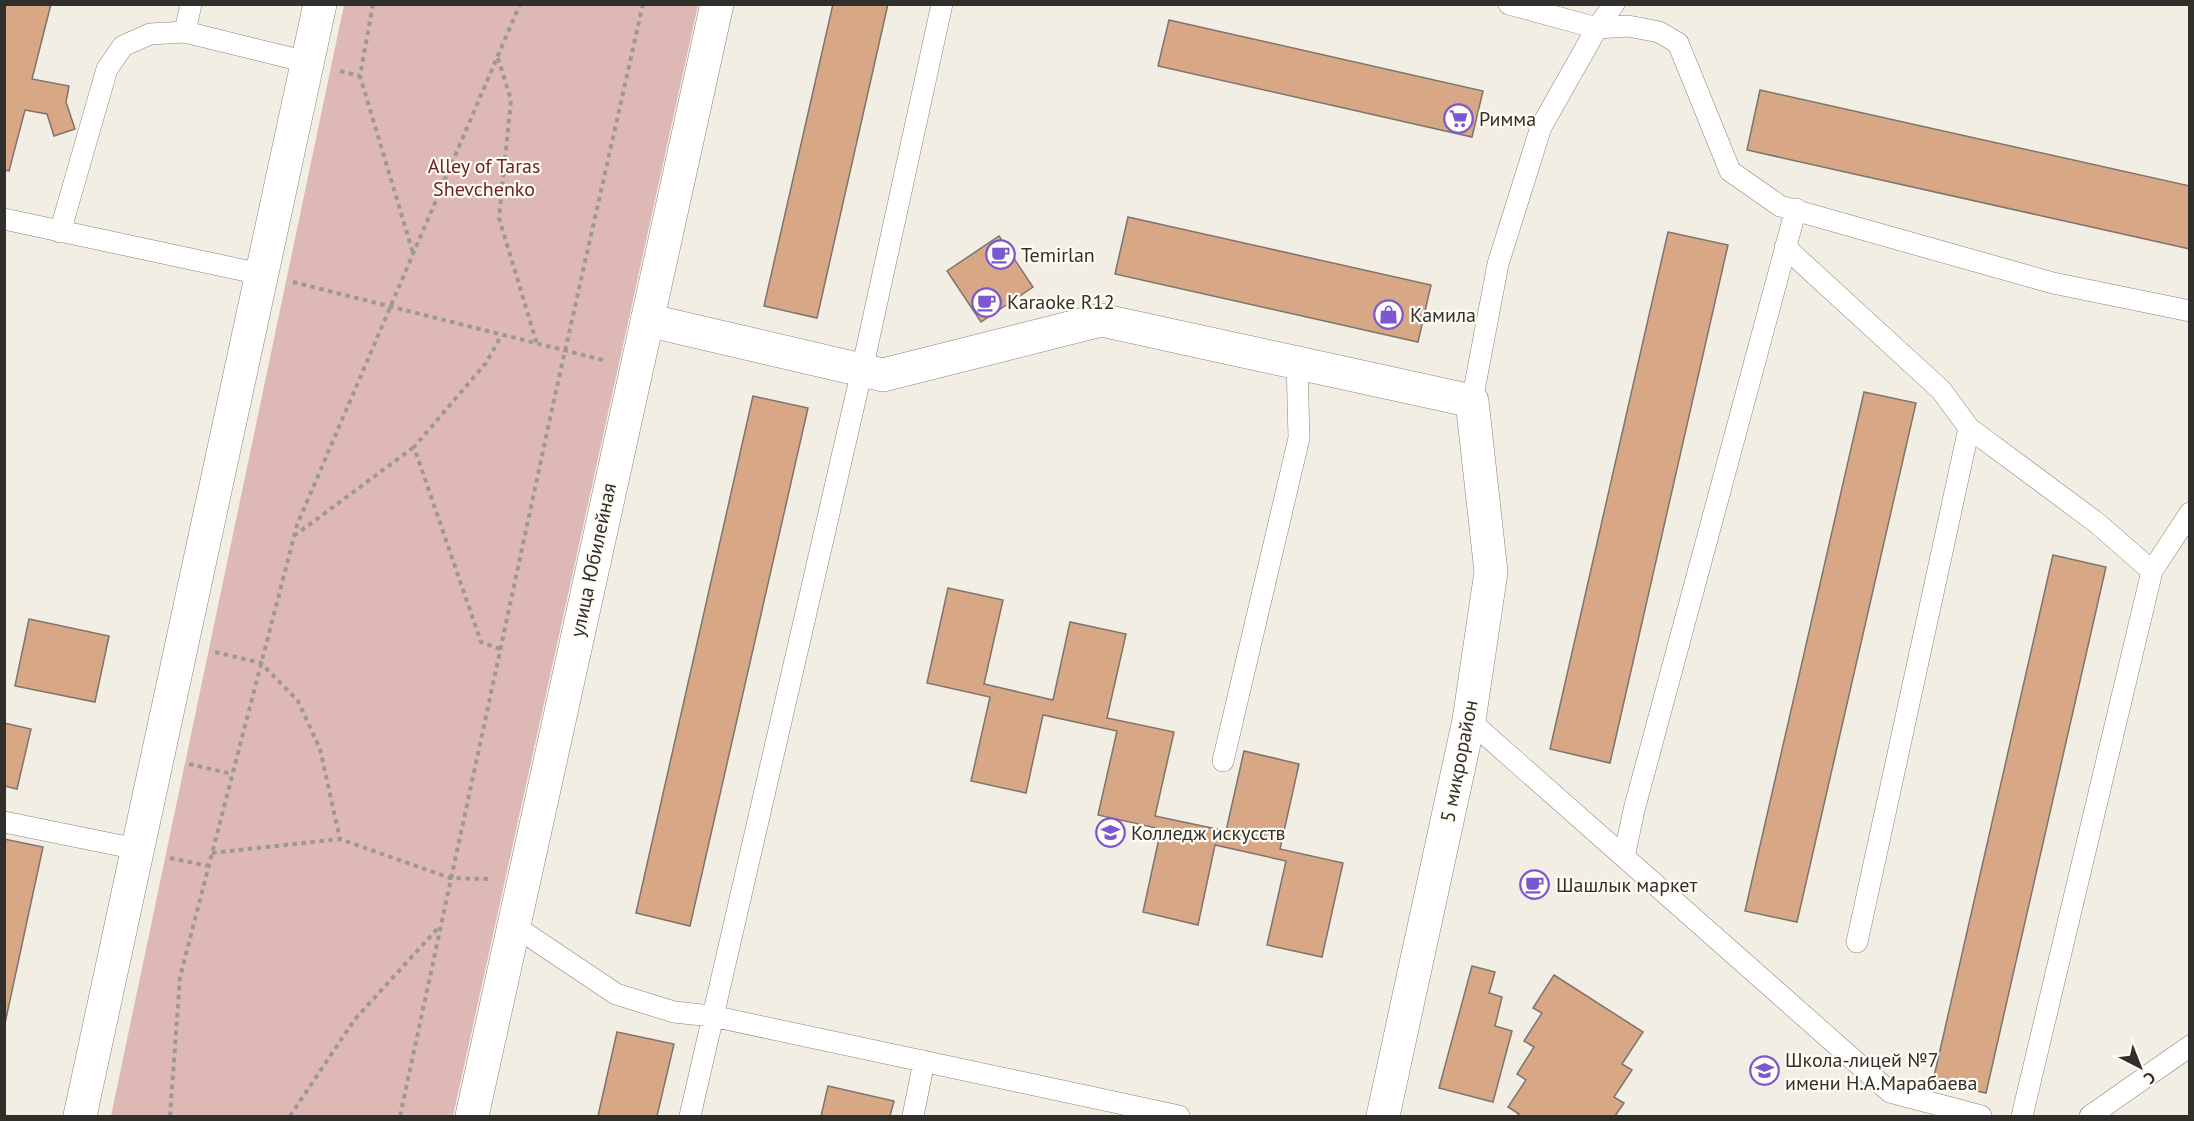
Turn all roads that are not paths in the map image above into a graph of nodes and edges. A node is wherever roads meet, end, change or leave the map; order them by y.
1 (191, 4) edge
2 (320, 4) edge
3 (717, 4) edge
4 (942, 4) edge
5 (1509, 4) edge
6 (1614, 4) edge
7 (1597, 27) junction
8 (185, 32) junction
9 (307, 62) junction
10 (1796, 209) junction
11 (4, 219) edge
12 (60, 232) junction
13 (1785, 247) junction
14 (261, 274) junction
15 (2190, 311) edge
16 (647, 320) junction
17 (1297, 363) junction
18 (862, 370) junction
19 (1472, 401) junction
20 (1969, 428) junction
21 (2190, 513) edge
22 (2152, 571) junction
23 (1469, 720) junction
24 (1223, 761) dead end
25 (4, 822) edge
26 (151, 853) junction
27 (1624, 857) junction
28 (513, 925) junction
29 (1857, 942) dead end
30 (712, 1016) junction
31 (2190, 1046) edge
32 (924, 1061) junction
33 (1143, 1113) edge
34 (80, 1116) edge
35 (472, 1116) edge
36 (690, 1116) edge
37 (913, 1116) edge
38 (1179, 1116) edge
39 (1383, 1116) edge
40 (1981, 1116) edge
41 (2022, 1116) edge
42 (2090, 1116) edge

1 - 8 lane
2 - 9 street
3 - 16 street, улица Юбилейная
4 - 18 lane
5 - 7 lane
6 - 7 lane
7 - 10 lane
7 - 19 lane
8 - 9 lane
8 - 12 lane
9 - 14 street
10 - 13 lane
10 - 15 lane
11 - 12 lane
12 - 14 lane
13 - 20 lane
13 - 27 lane
14 - 26 street
16 - 18 street
16 - 28 street, улица Юбилейная
17 - 18 street
17 - 19 street
17 - 24 lane
18 - 30 lane
19 - 23 street, 5 микрорайон
20 - 22 lane
20 - 29 lane
21 - 22 lane
22 - 41 lane
23 - 27 lane
23 - 39 street, 5 микрорайон
25 - 26 lane
26 - 34 street
27 - 40 lane
28 - 30 lane
28 - 35 street, улица Юбилейная
30 - 32 lane
30 - 36 lane
31 - 42 lane
32 - 33 lane
32 - 37 lane
33 - 38 lane

